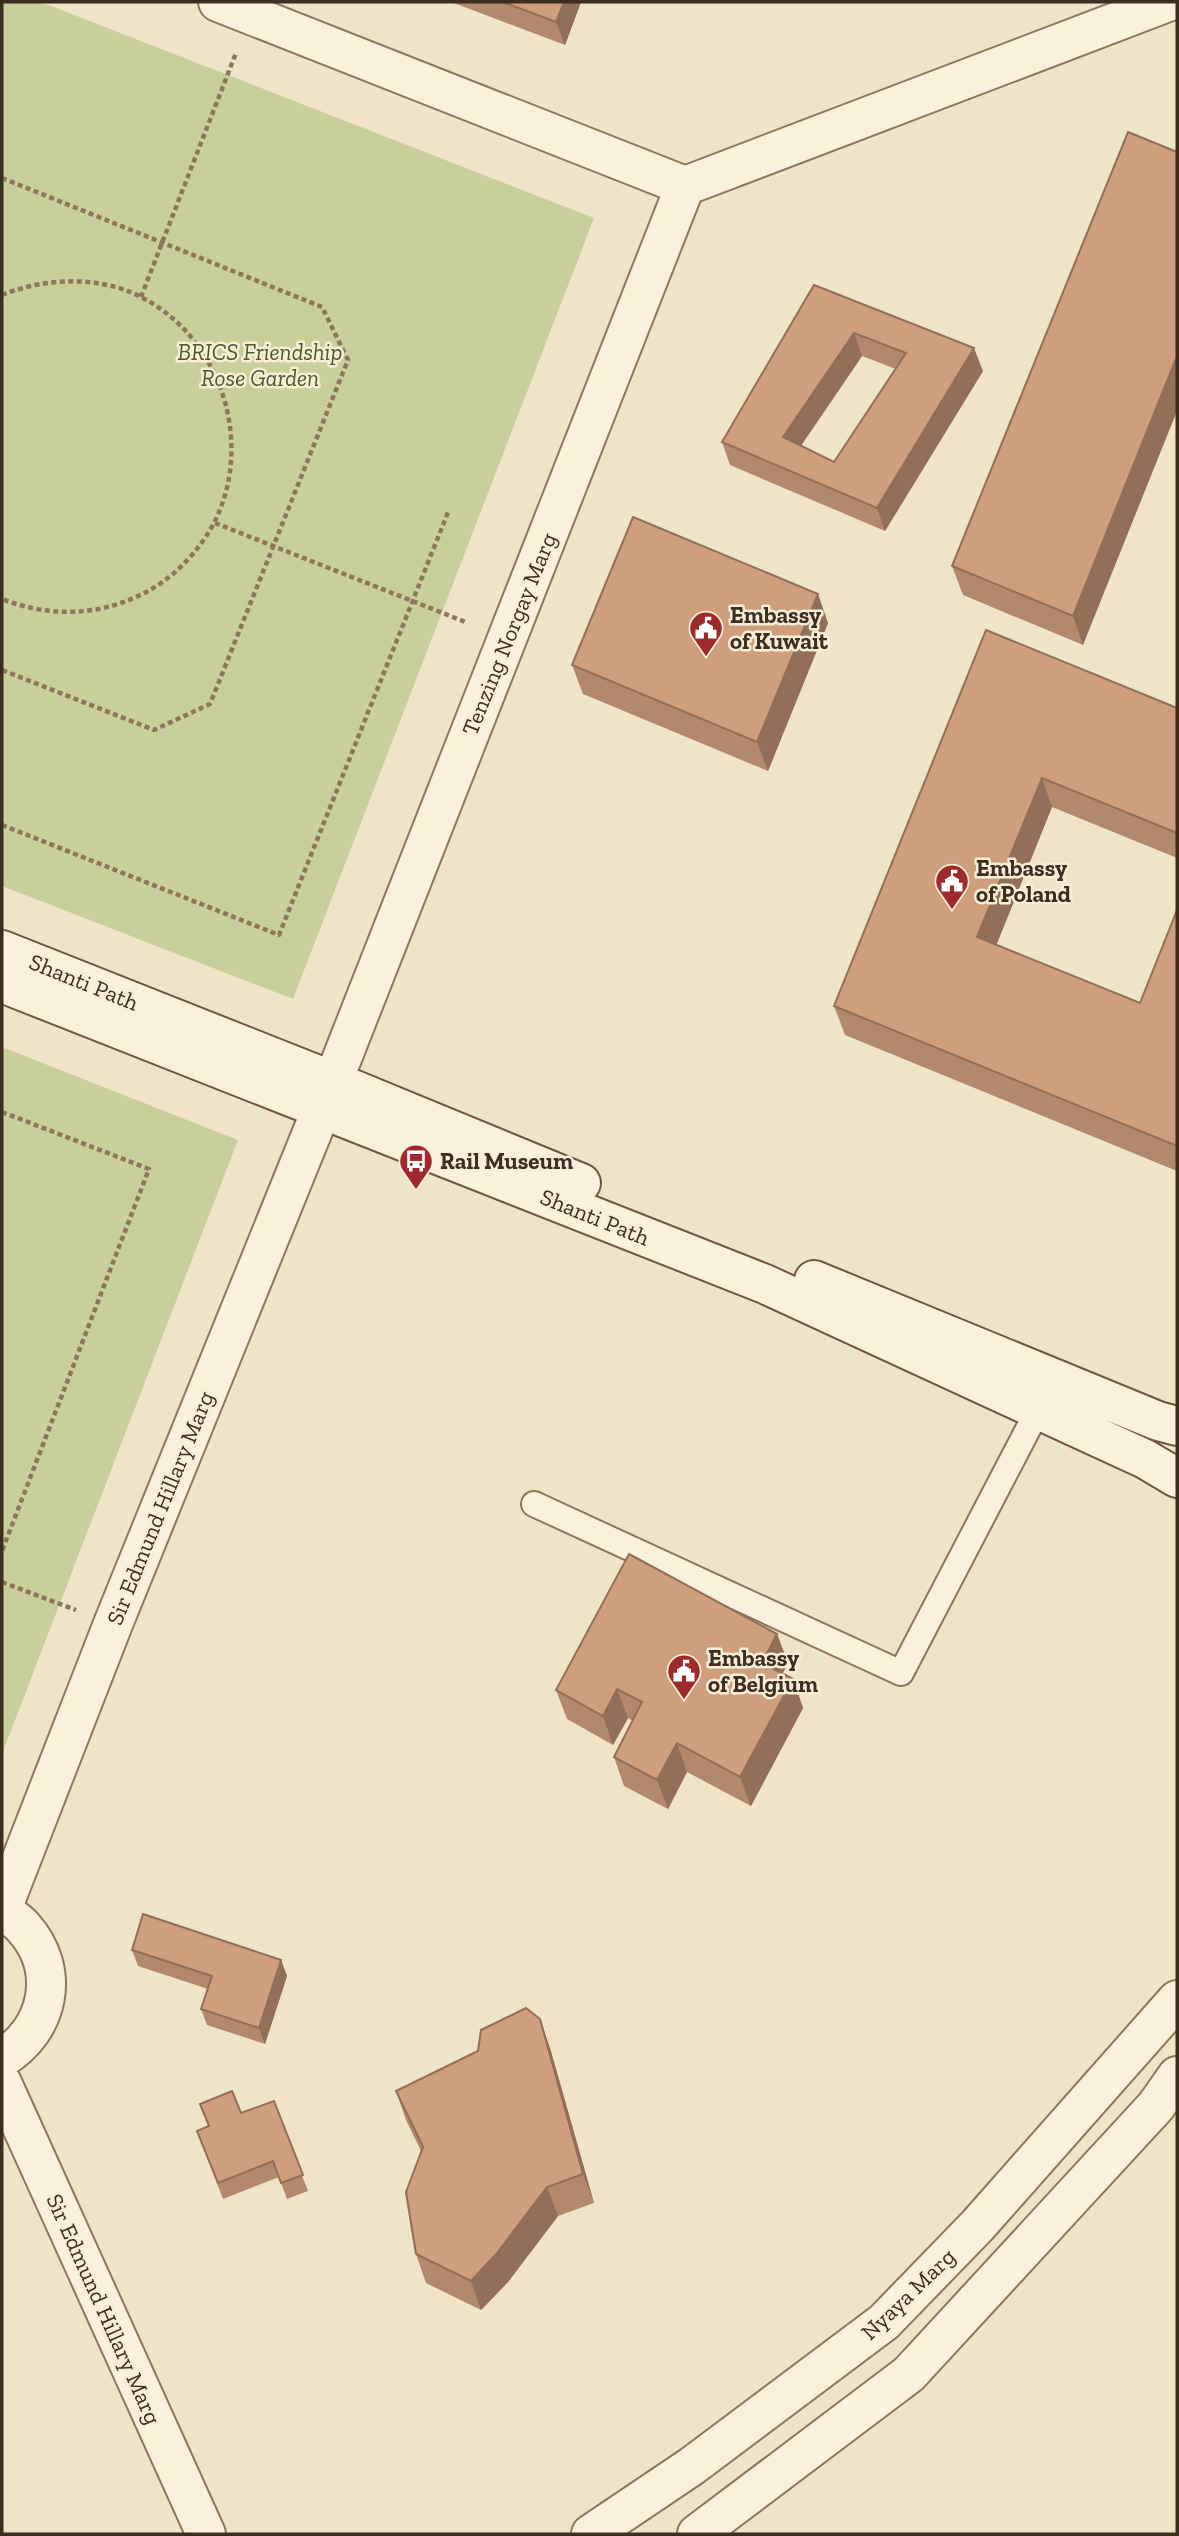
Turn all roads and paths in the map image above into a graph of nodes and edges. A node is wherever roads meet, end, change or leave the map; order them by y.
1 (1168, 2) edge
2 (234, 9) edge
3 (2, 178) edge
4 (685, 186) junction
5 (163, 243) junction
6 (2, 295) edge
7 (141, 296) junction
8 (449, 510) dead end
9 (215, 523) junction
10 (273, 547) junction
11 (2, 601) edge
12 (413, 601) junction
13 (507, 638) junction
14 (2, 670) edge
15 (2, 825) edge
16 (2, 950) edge
17 (2, 983) edge
18 (327, 1095) junction
19 (2, 1112) edge
20 (1038, 1410) junction
21 (1177, 1426) edge
22 (1177, 1478) edge
23 (534, 1504) dead end
24 (2, 1551) edge
25 (2, 1582) edge
26 (113, 1624) junction
27 (2, 1910) edge
28 (1177, 2000) edge
29 (2, 2058) edge
30 (1177, 2076) edge
31 (2, 2083) edge
32 (206, 2534) edge
33 (591, 2534) edge
34 (697, 2534) edge

1 - 4 street
2 - 4 street
2 - 5 path
3 - 5 path
4 - 13 street, Tenzing Norgay Marg
5 - 7 path
5 - 10 path
6 - 7 path
7 - 9 path
8 - 12 path
9 - 10 path
9 - 11 path
10 - 12 path
10 - 14 path
12 - 13 path
12 - 15 path
13 - 18 street, Tenzing Norgay Marg
16 - 18 street, Shanti Path
17 - 18 street, Shanti Path
18 - 20 street, Shanti Path
18 - 21 street, Shanti Path
18 - 26 street, Sir Edmund Hillary Marg
19 - 24 path
20 - 22 street, Shanti Path
20 - 23 lane
25 - 26 path
26 - 27 street, Sir Edmund Hillary Marg
27 - 29 street
28 - 33 street, Nyaya Marg
30 - 34 street
31 - 32 street, Sir Edmund Hillary Marg

